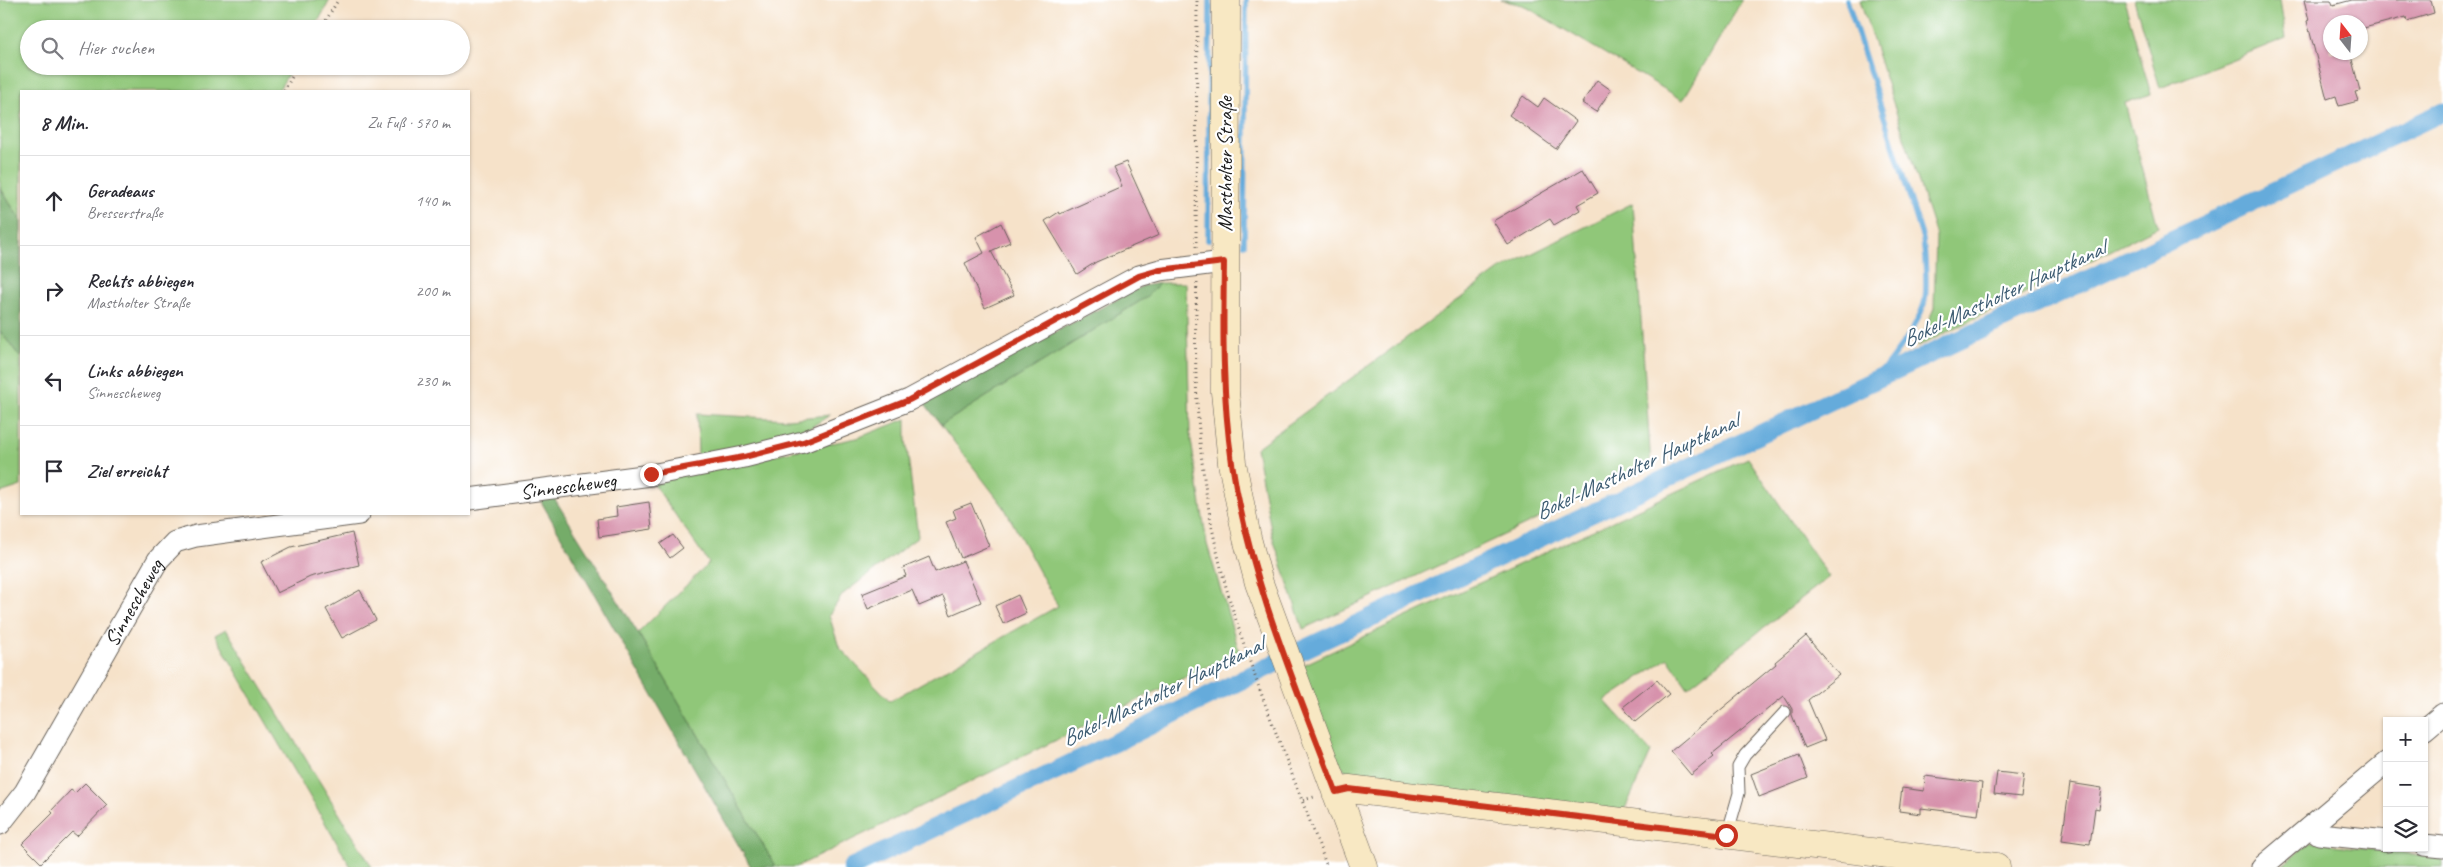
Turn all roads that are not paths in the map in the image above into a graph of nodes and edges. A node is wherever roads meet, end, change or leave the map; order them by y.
1 (1226, 0) edge
2 (1224, 262) junction
3 (470, 499) edge
4 (352, 515) edge
5 (1785, 712) dead end
6 (2443, 714) edge
7 (2428, 727) edge
8 (2383, 765) edge
9 (1336, 792) junction
10 (0, 824) edge
11 (2310, 827) junction
12 (1726, 835) junction
13 (2383, 841) edge
14 (2428, 845) edge
15 (2443, 847) edge
16 (1364, 867) edge
17 (1996, 867) edge
18 (2262, 867) edge

1 - 2 main road, Mastholter Straße
2 - 3 street, Sinnescheweg
2 - 9 main road, Mastholter Straße
4 - 10 street, Sinnescheweg
5 - 12 lane
6 - 7 street
8 - 11 street
9 - 12 main road
9 - 16 main road, Mastholter Straße
11 - 13 street
11 - 18 street
12 - 17 main road
14 - 15 street

